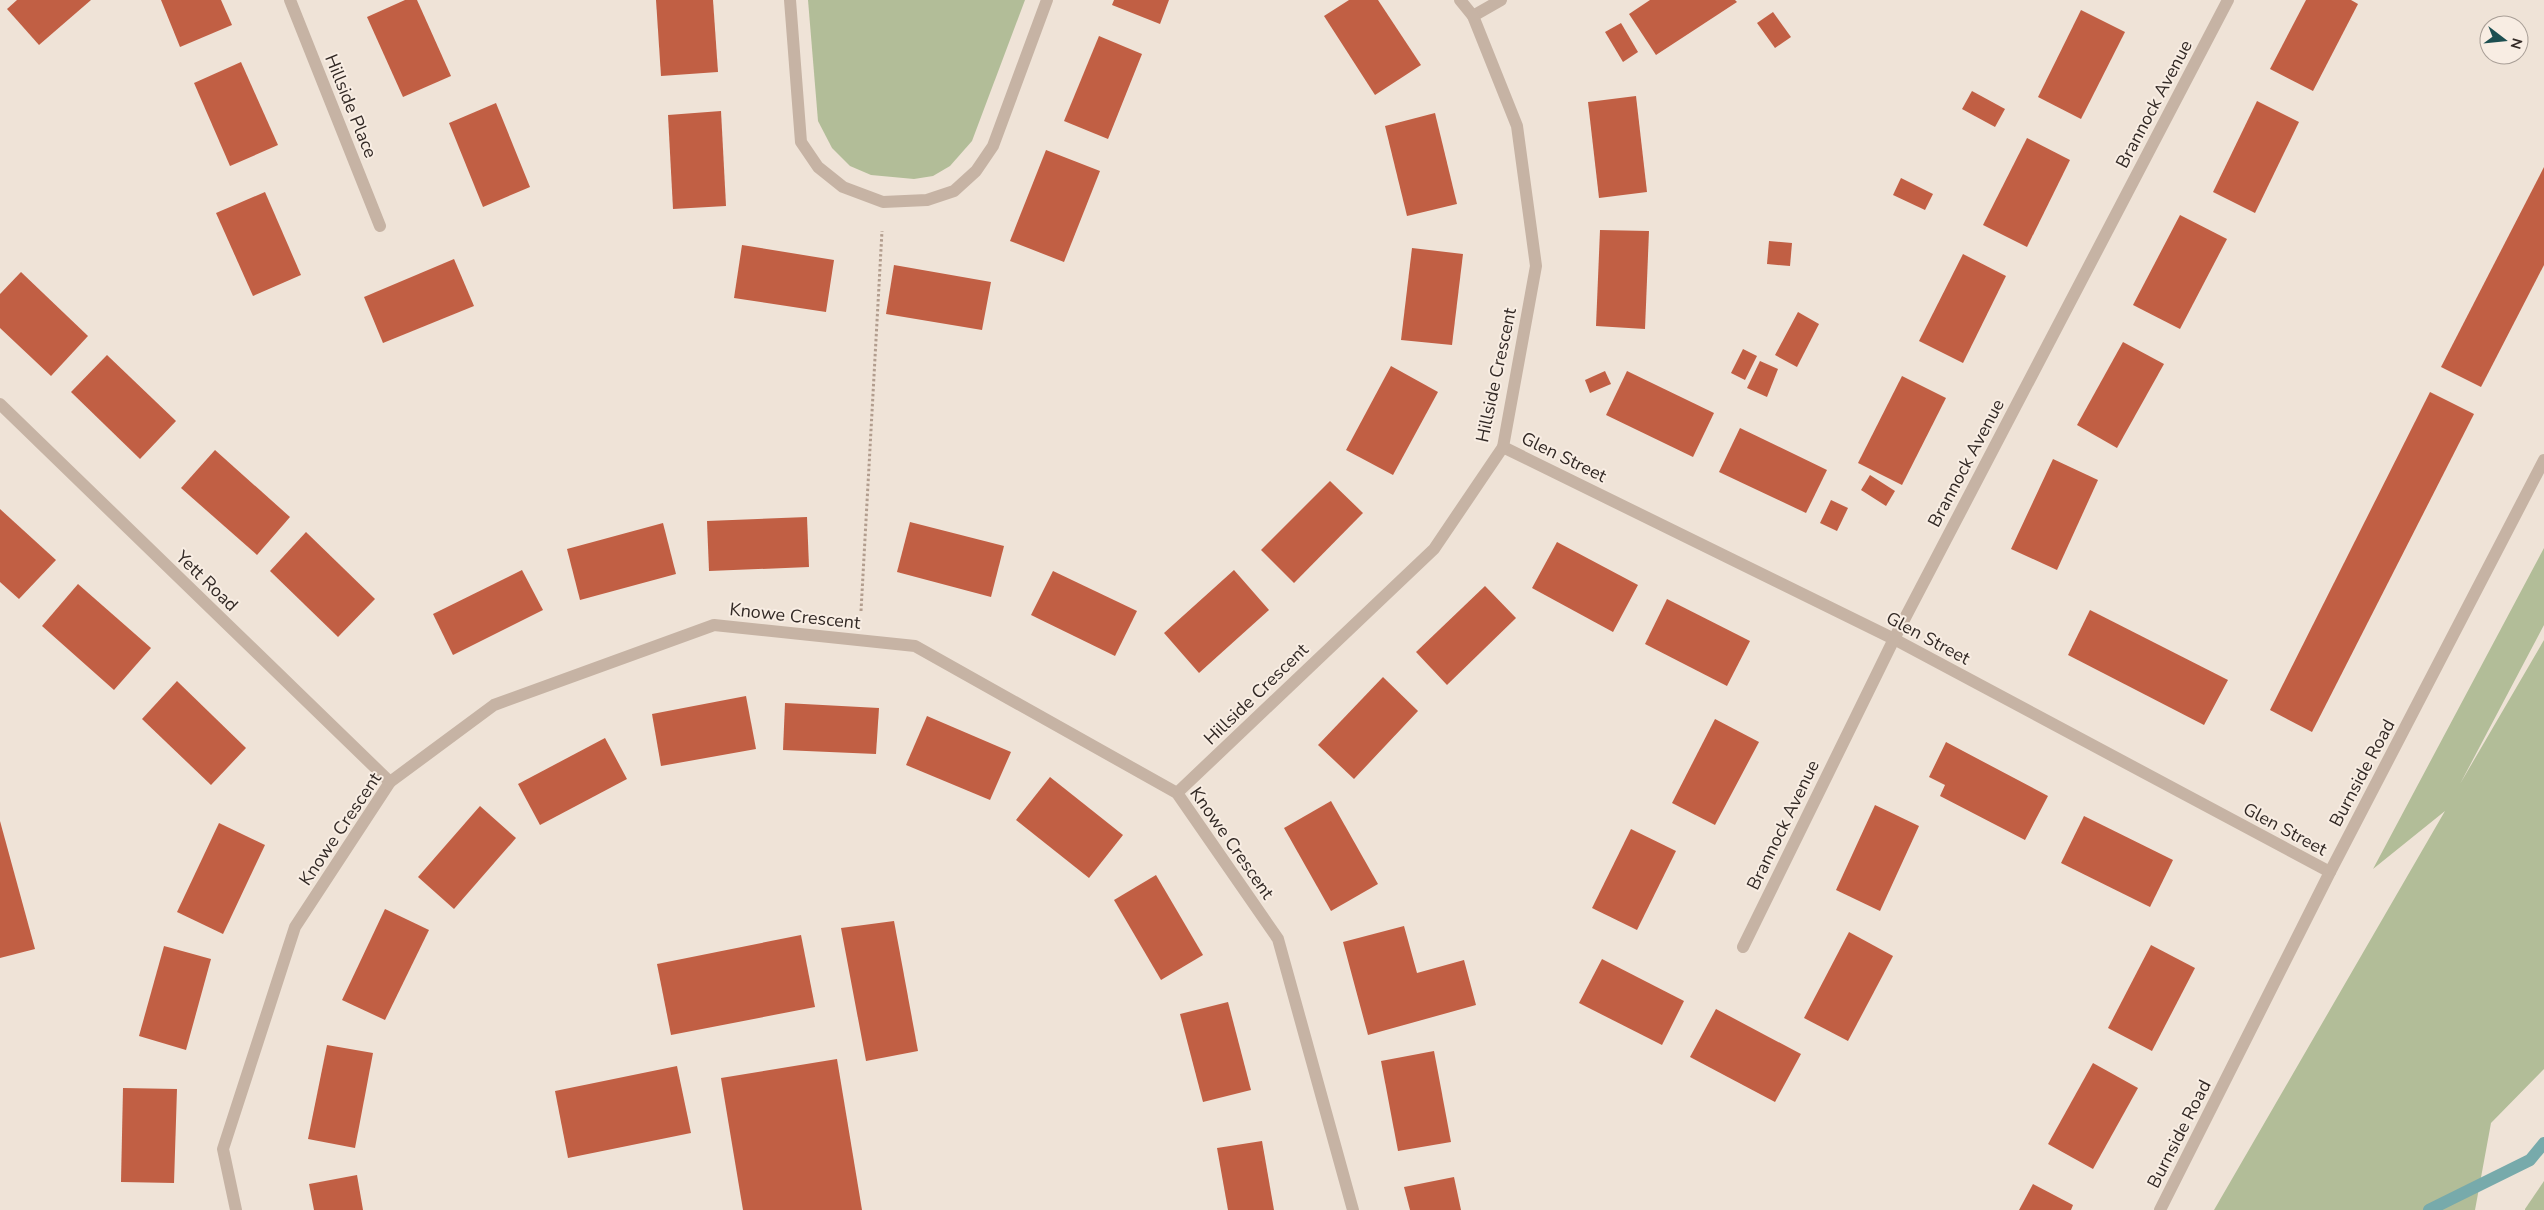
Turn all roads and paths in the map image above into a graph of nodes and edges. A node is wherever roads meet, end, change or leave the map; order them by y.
1 (290, 0) edge
2 (790, 0) edge
3 (1047, 0) edge
4 (1460, 0) edge
5 (1501, 0) edge
6 (2228, 0) edge
7 (1473, 16) junction
8 (883, 202) junction
9 (380, 226) dead end
10 (0, 404) edge
11 (1503, 447) junction
12 (2544, 460) edge
13 (1894, 639) junction
14 (860, 640) junction
15 (390, 782) junction
16 (1177, 793) junction
17 (2330, 872) junction
18 (1743, 946) dead end
19 (236, 1210) edge
20 (1353, 1210) edge
21 (2160, 1210) edge

1 - 9 street, Hillside Place
2 - 8 street
3 - 8 street
4 - 7 street, Hillside Crescent
5 - 7 street
6 - 13 street, Brannock Avenue
7 - 11 street, Hillside Crescent
8 - 14 path
10 - 15 street, Yett Road
11 - 13 street, Glen Street
11 - 16 street, Hillside Crescent
12 - 17 street, Burnside Road
13 - 17 street, Glen Street
13 - 18 street, Brannock Avenue
14 - 15 street, Knowe Crescent
14 - 16 street, Knowe Crescent
15 - 19 street, Knowe Crescent
16 - 20 street, Knowe Crescent
17 - 21 street, Burnside Road

